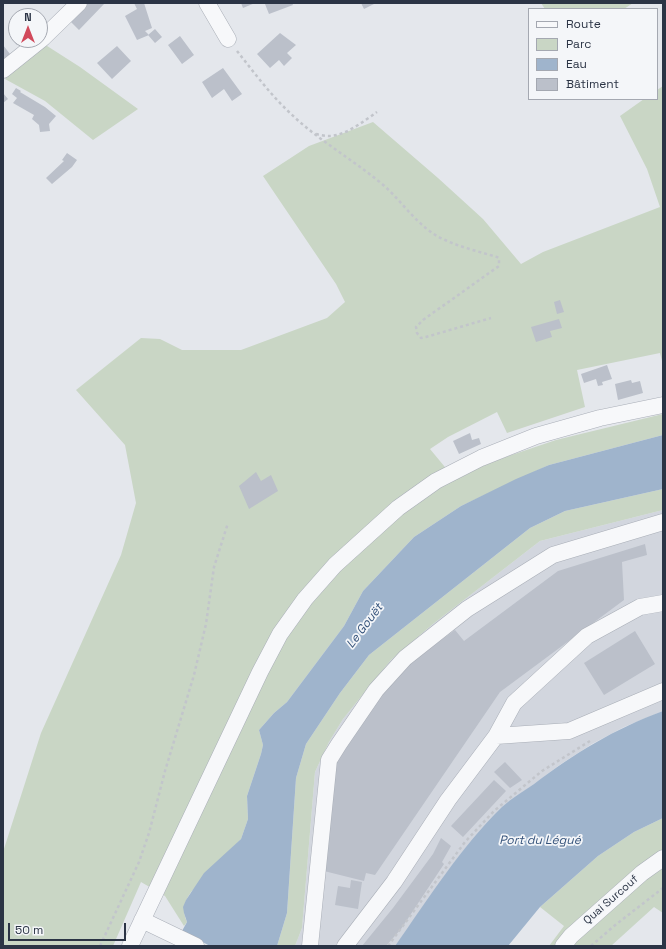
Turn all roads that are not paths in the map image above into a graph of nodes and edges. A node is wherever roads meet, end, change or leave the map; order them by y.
1 (79, 3) edge
2 (207, 3) edge
3 (228, 39) road end
4 (3, 70) edge
5 (663, 405) edge
6 (663, 522) edge
7 (663, 603) edge
8 (663, 691) edge
9 (496, 736) junction
10 (663, 858) edge
11 (142, 920) junction
12 (130, 946) edge
13 (196, 946) edge
14 (310, 946) edge
15 (345, 946) edge
16 (563, 946) edge

1 - 4 street
2 - 3 street
5 - 11 street
6 - 14 street
7 - 9 street
8 - 9 street
9 - 15 street
10 - 16 street, Quai Surcouf
11 - 12 street
11 - 13 street

